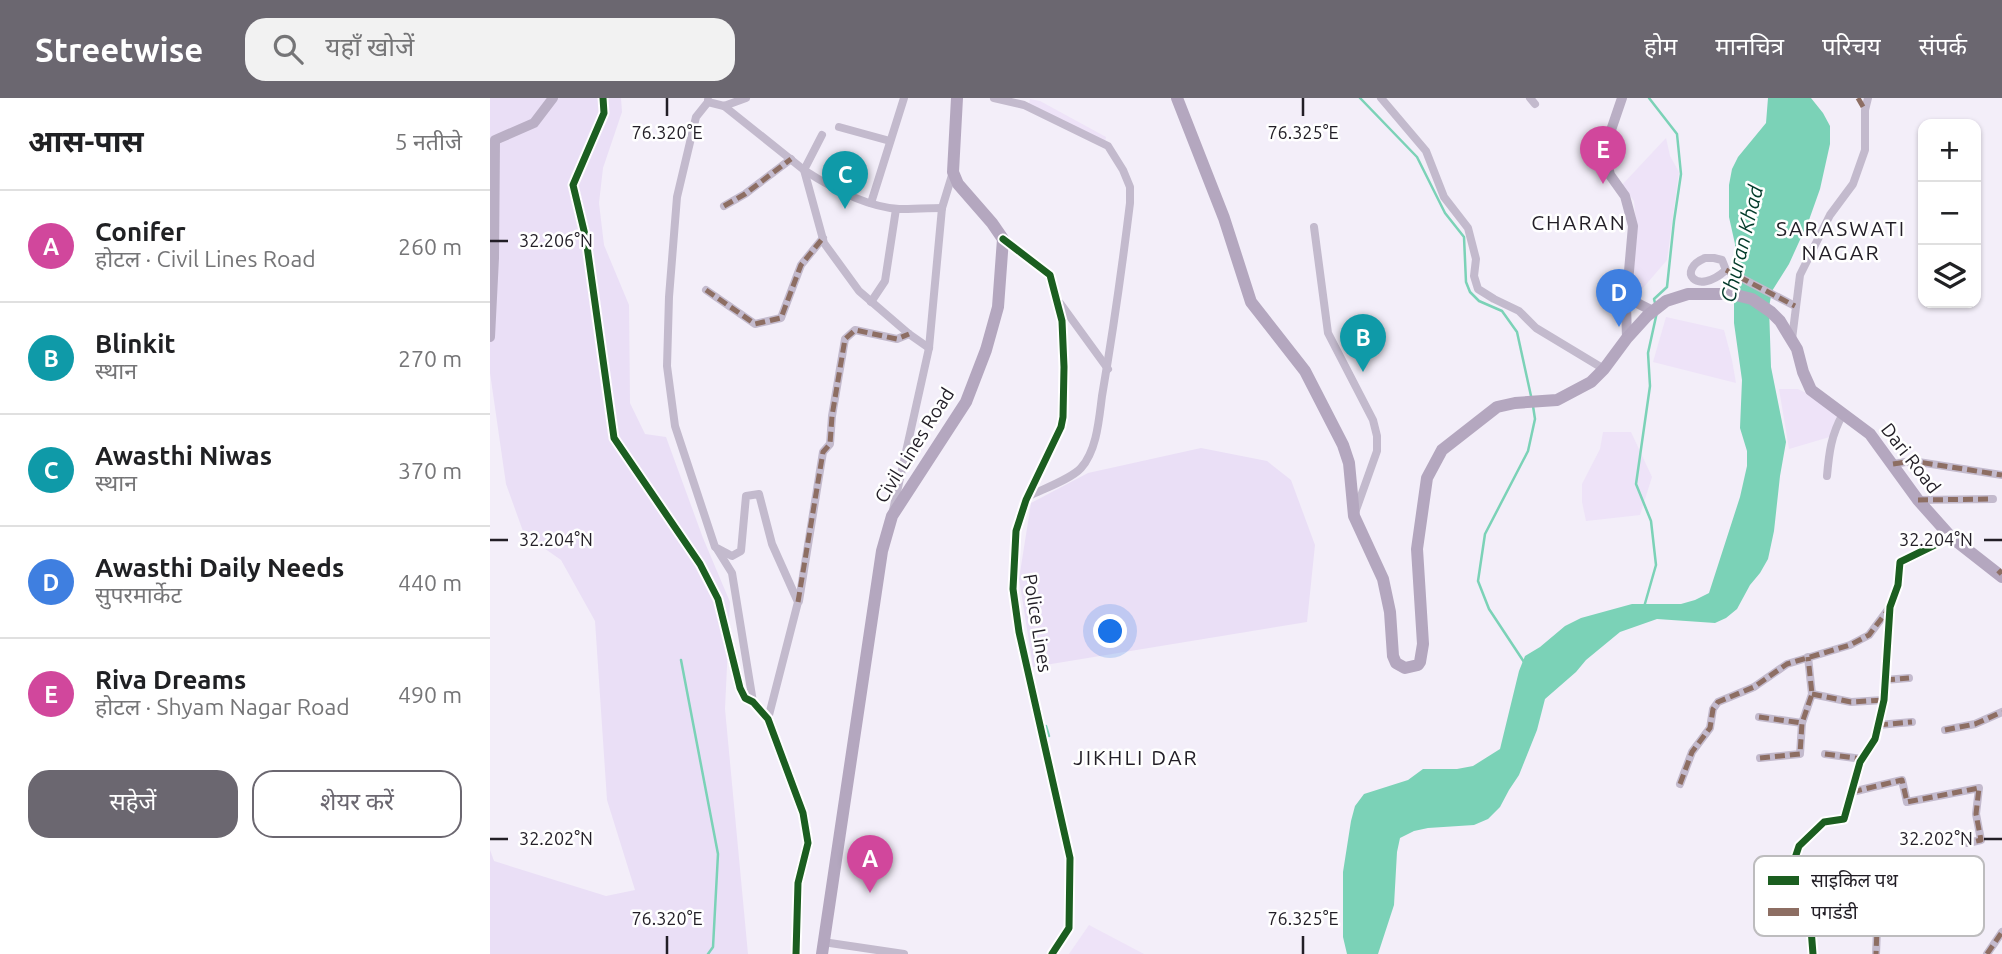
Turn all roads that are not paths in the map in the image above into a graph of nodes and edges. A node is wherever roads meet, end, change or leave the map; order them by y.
1 (553, 98) edge
2 (603, 98) edge
3 (746, 98) edge
4 (904, 98) edge
5 (957, 98) edge
6 (994, 98) edge
7 (1177, 98) edge
8 (1381, 98) edge
9 (1622, 98) edge
10 (1858, 98) edge
11 (1868, 98) edge
12 (708, 100) edge
13 (724, 106) junction
14 (1865, 110) junction
15 (839, 127) dead end
16 (822, 135) dead end
17 (890, 141) junction
18 (791, 159) junction
19 (804, 170) junction
20 (953, 172) junction
21 (871, 203) junction
22 (724, 206) dead end
23 (942, 208) junction
24 (896, 209) junction
25 (1314, 227) dead end
26 (823, 238) junction
27 (1003, 239) junction
28 (1726, 270) dead end
29 (706, 290) dead end
30 (1627, 298) junction
31 (1056, 299) junction
32 (871, 302) junction
33 (1795, 306) junction
34 (1653, 312) junction
35 (909, 334) junction
36 (490, 337) edge
37 (1627, 338) junction
38 (1792, 339) junction
39 (929, 348) junction
40 (1108, 369) junction
41 (1604, 369) junction
42 (1843, 414) junction
43 (1893, 464) junction
44 (1827, 475) dead end
45 (2002, 475) edge
46 (1029, 496) junction
47 (1993, 499) dead end
48 (1919, 500) junction
49 (892, 516) junction
50 (1354, 516) junction
51 (1951, 537) junction
52 (715, 547) junction
53 (2001, 573) edge
54 (798, 602) junction
55 (1890, 607) junction
56 (1808, 657) junction
57 (1909, 678) dead end
58 (1885, 680) junction
59 (1812, 694) junction
60 (1884, 700) junction
61 (753, 702) junction
62 (2002, 712) edge
63 (1759, 717) dead end
64 (768, 719) junction
65 (1912, 722) dead end
66 (1802, 723) junction
67 (1878, 725) junction
68 (1945, 730) dead end
69 (1825, 754) dead end
70 (1760, 758) dead end
71 (1862, 759) junction
72 (1680, 784) dead end
73 (1852, 792) junction
74 (1968, 843) dead end
75 (1796, 856) edge
76 (2002, 932) edge
77 (1812, 936) edge
78 (1877, 936) edge
79 (823, 948) edge
80 (796, 954) edge
81 (904, 954) edge
82 (1052, 954) edge
83 (1813, 954) edge
84 (1876, 954) edge
85 (1987, 954) edge

1 - 36 street
2 - 61 street
3 - 13 street
4 - 17 street
5 - 20 main road
6 - 40 street
7 - 50 main road
8 - 41 street
9 - 30 street
10 - 14 street
11 - 14 street
12 - 13 street
12 - 52 street
13 - 18 street
14 - 33 street
15 - 17 street
16 - 19 street
17 - 21 street
18 - 19 street
18 - 22 street
19 - 21 street
19 - 26 street
20 - 23 street
20 - 27 main road
21 - 24 street
23 - 24 street
23 - 39 street
24 - 32 street
25 - 50 street
26 - 29 street
26 - 32 street
27 - 31 street, Police Lines
27 - 49 main road, Civil Lines Road
28 - 33 street
30 - 34 street
30 - 37 street
31 - 40 street
31 - 46 street, Police Lines
32 - 35 street
33 - 38 street
34 - 37 main road
34 - 38 main road, Dari Road
35 - 39 street
35 - 54 street
37 - 41 main road
38 - 42 main road, Dari Road
39 - 49 street
40 - 46 street
41 - 50 main road
42 - 43 main road, Dari Road
42 - 44 street
43 - 45 street
43 - 48 main road, Dari Road
46 - 82 street, Police Lines
47 - 48 street
48 - 51 main road, Dari Road
49 - 79 main road, Civil Lines Road
51 - 53 main road, Dari Road
51 - 55 street
52 - 54 street
52 - 61 street
54 - 64 street
55 - 56 street
55 - 58 street
56 - 59 street
56 - 72 street
57 - 58 street
58 - 60 street
59 - 60 street
59 - 66 street
60 - 67 street
61 - 64 street
62 - 68 street
63 - 66 street
64 - 80 street
65 - 67 street
66 - 70 street
67 - 71 street
69 - 71 street
71 - 73 street
73 - 74 street
73 - 75 street
76 - 85 street
77 - 83 street
78 - 84 street
79 - 81 street

